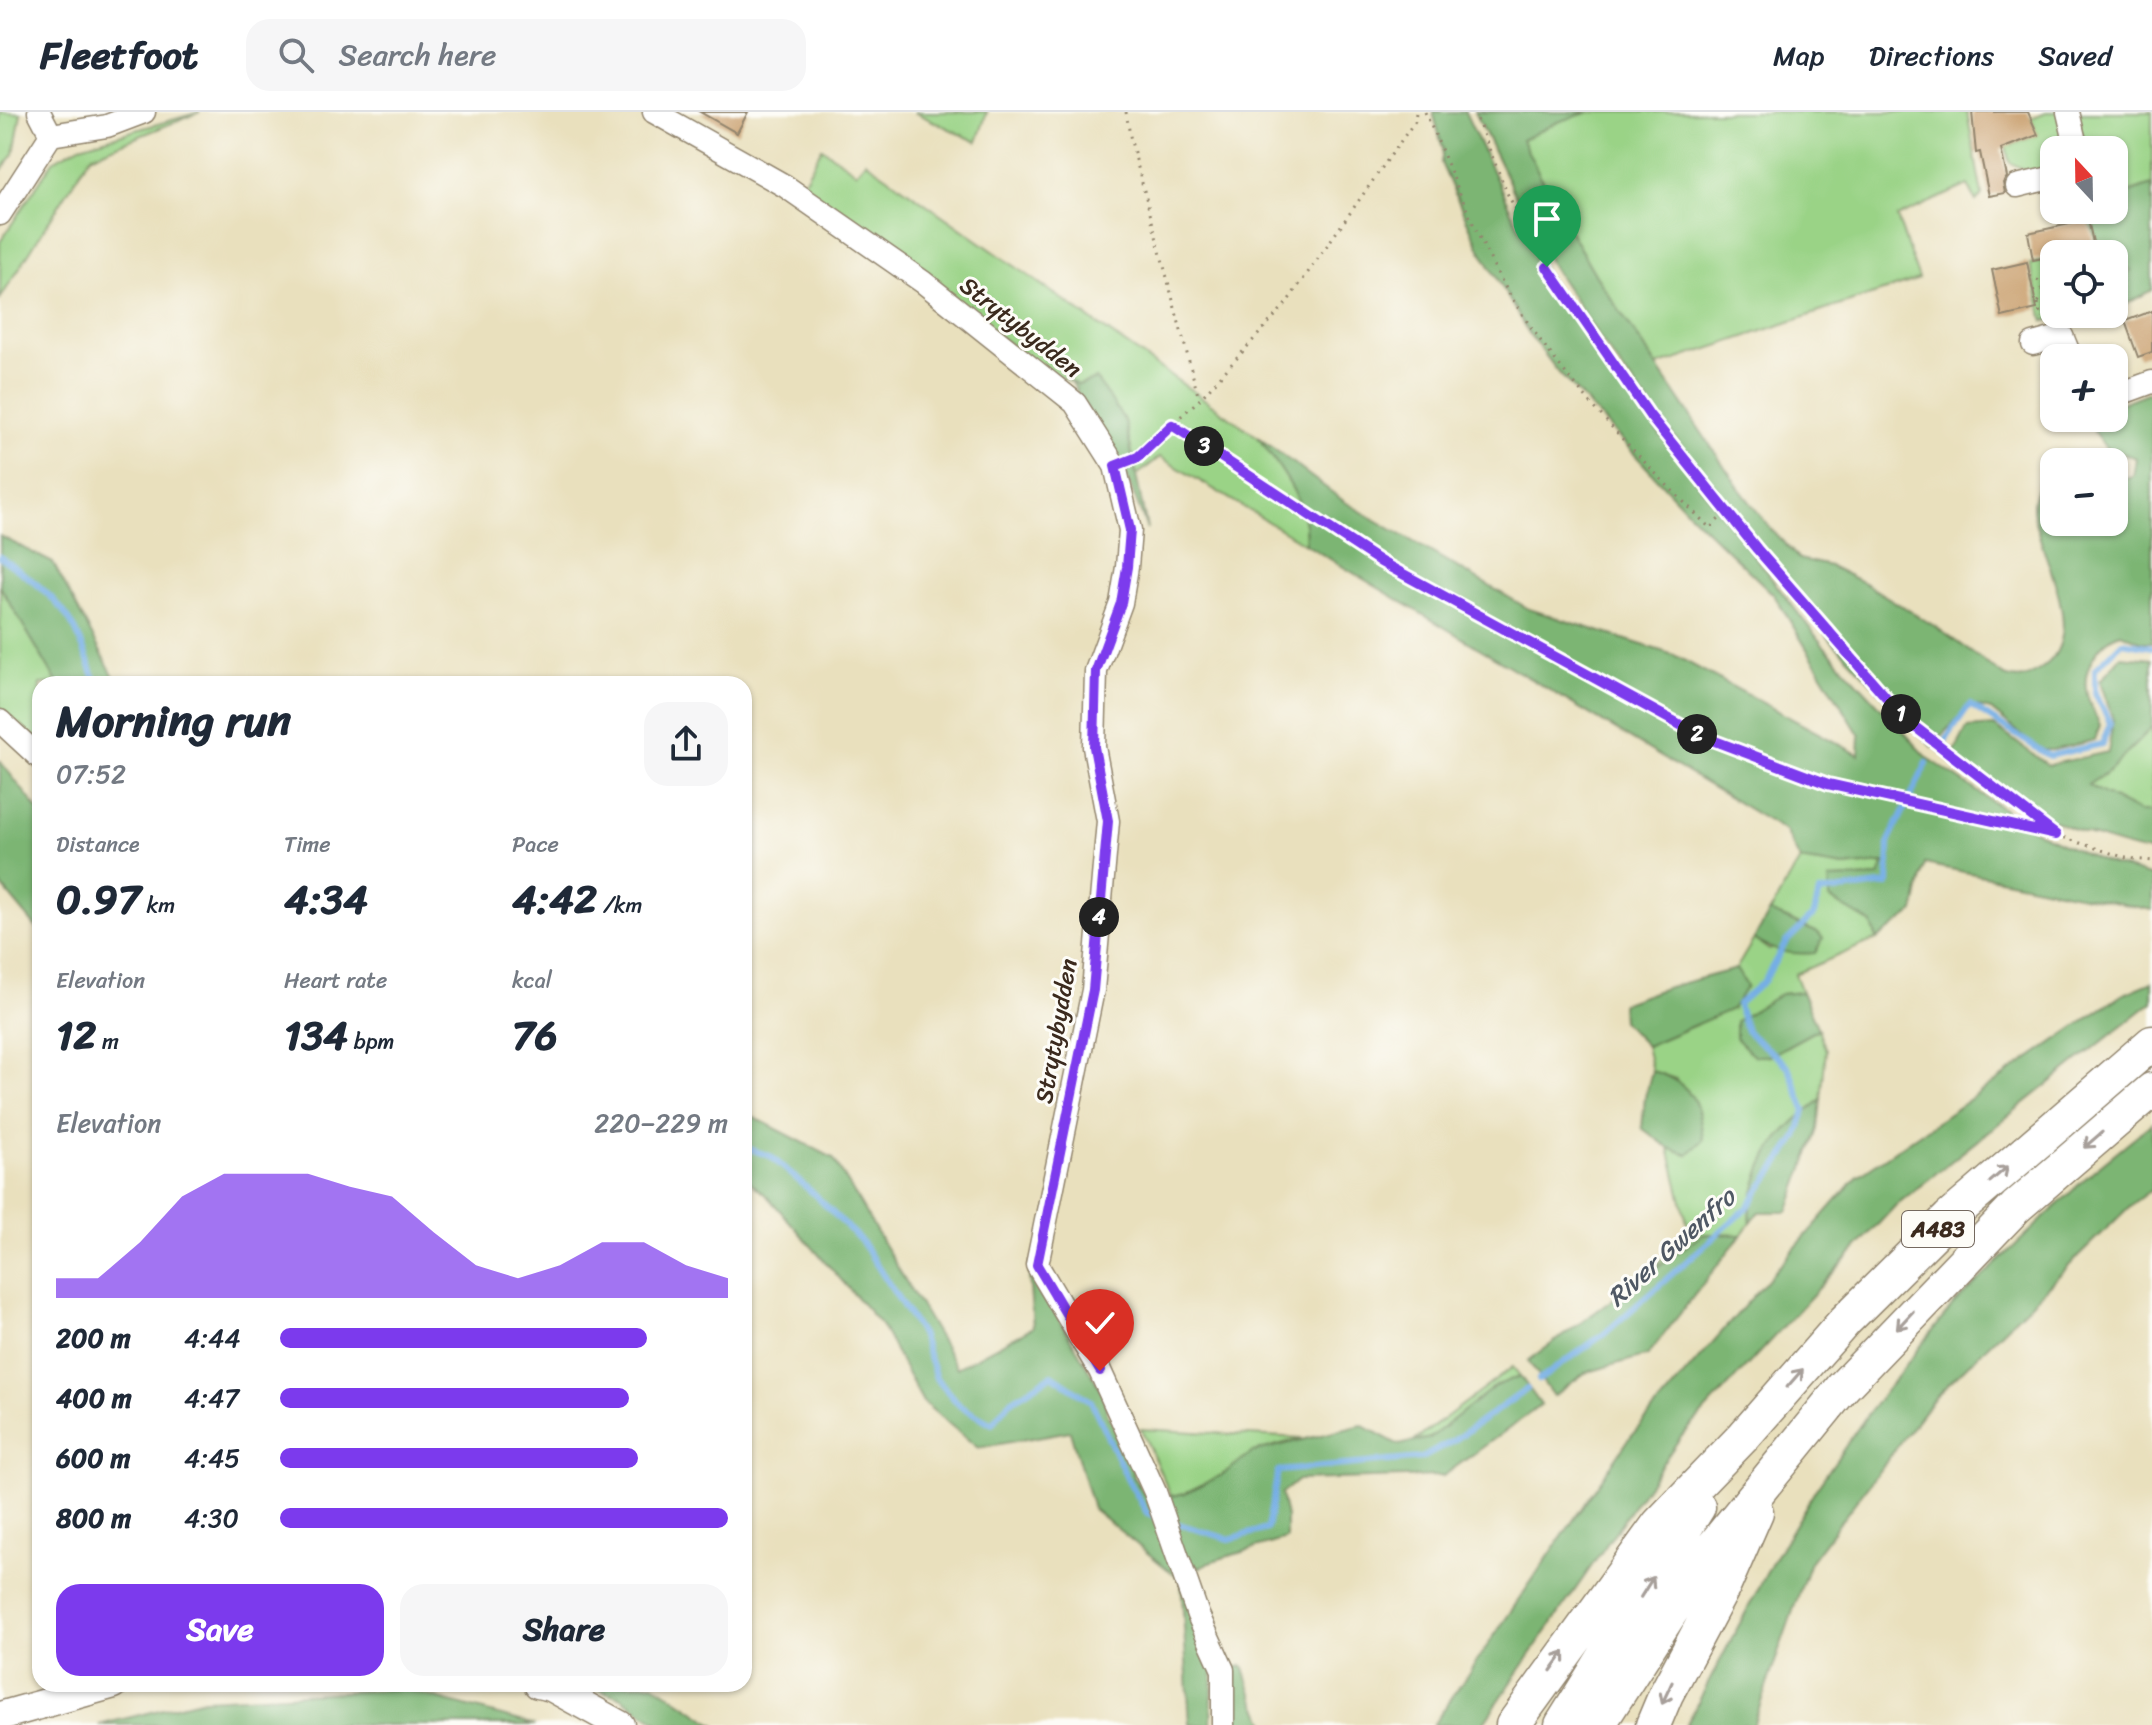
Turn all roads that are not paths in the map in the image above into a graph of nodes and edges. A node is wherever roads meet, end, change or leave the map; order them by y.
1 (39, 112) edge
2 (144, 112) edge
3 (654, 112) edge
4 (2068, 112) edge
5 (51, 135) junction
6 (2074, 136) edge
7 (2040, 180) edge
8 (2017, 186) dead end
9 (0, 214) edge
10 (2033, 344) dead end
11 (2067, 344) edge
12 (2152, 382) edge
13 (2128, 391) edge
14 (0, 721) edge
15 (32, 751) edge
16 (2152, 1043) edge
17 (2152, 1090) edge
18 (1744, 1436) junction
19 (1773, 1471) junction
20 (86, 1692) edge
21 (560, 1692) edge
22 (0, 1716) edge
23 (620, 1725) edge
24 (1223, 1725) edge
25 (1513, 1725) edge
26 (1562, 1725) edge
27 (1598, 1725) edge
28 (1653, 1725) edge

1 - 5 street
2 - 5 street
3 - 24 street, Strytybydden
4 - 6 street
5 - 9 street
7 - 8 street
10 - 11 street
12 - 13 street
14 - 15 street
18 -> 16 highway, A483
17 -> 19 highway, A483
25 -> 18 highway
26 -> 18 highway, A483
19 - 27 highway, A483
19 -> 28 highway, A483
20 - 22 main road
21 - 23 main road

